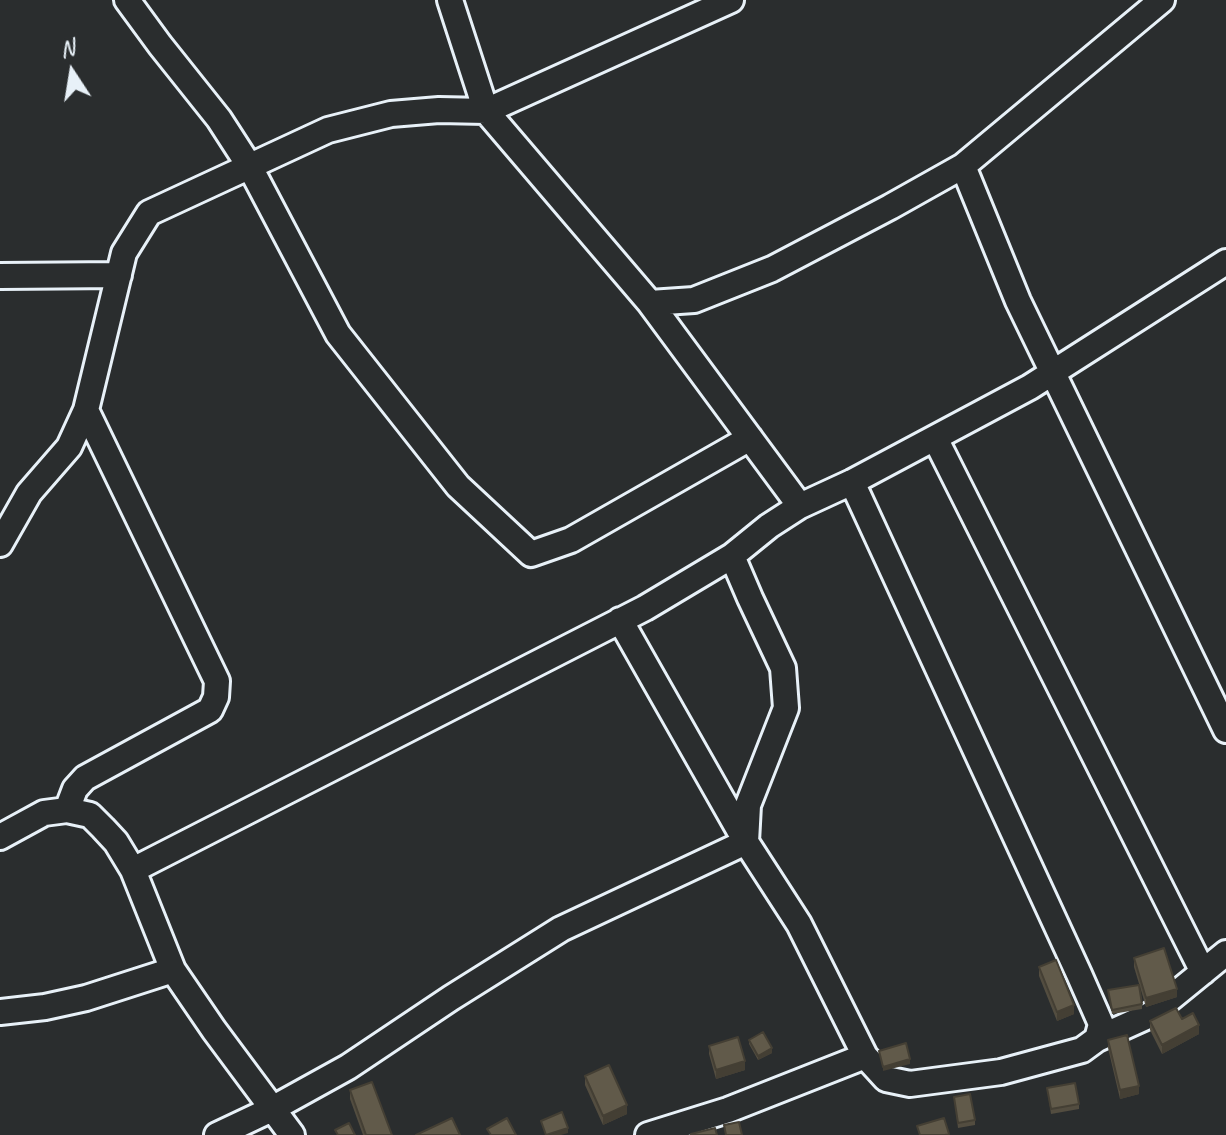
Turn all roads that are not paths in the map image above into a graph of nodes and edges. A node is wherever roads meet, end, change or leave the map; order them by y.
1 (127, 0) edge
2 (450, 0) edge
3 (731, 0) edge
4 (1162, 0) edge
5 (486, 111) junction
6 (963, 166) junction
7 (250, 167) junction
8 (1224, 268) edge
9 (1, 274) edge
10 (119, 275) junction
11 (650, 303) junction
12 (1052, 373) junction
13 (86, 410) junction
14 (750, 438) junction
15 (935, 438) junction
16 (852, 482) junction
17 (800, 506) junction
18 (0, 544) edge
19 (732, 556) junction
20 (620, 620) junction
21 (1226, 730) edge
22 (67, 810) junction
23 (0, 837) edge
24 (746, 842) junction
25 (133, 870) junction
26 (1226, 953) edge
27 (173, 970) junction
28 (1203, 972) junction
29 (0, 1012) edge
30 (1097, 1039) junction
31 (865, 1056) junction
32 (272, 1109) junction
33 (217, 1135) edge
34 (292, 1135) edge
35 (648, 1135) edge

1 - 7 street
2 - 5 street
3 - 5 street
4 - 6 street
5 - 7 street
5 - 11 street
6 - 11 street
6 - 12 street
7 - 10 street
7 - 14 street
8 - 12 street
9 - 10 street
10 - 13 street
11 - 14 street
12 - 15 street
12 - 21 street
13 - 18 street
13 - 22 street
14 - 17 street
15 - 16 street
15 - 28 street
16 - 17 street
16 - 30 street
17 - 19 street
19 - 20 street
19 - 24 street
20 - 24 street
20 - 25 street
22 - 23 street
22 - 25 street
24 - 31 street
24 - 32 street
25 - 27 street
26 - 28 street
27 - 29 street
27 - 32 street
28 - 30 street
30 - 31 street
31 - 35 street
32 - 33 street
32 - 34 street

